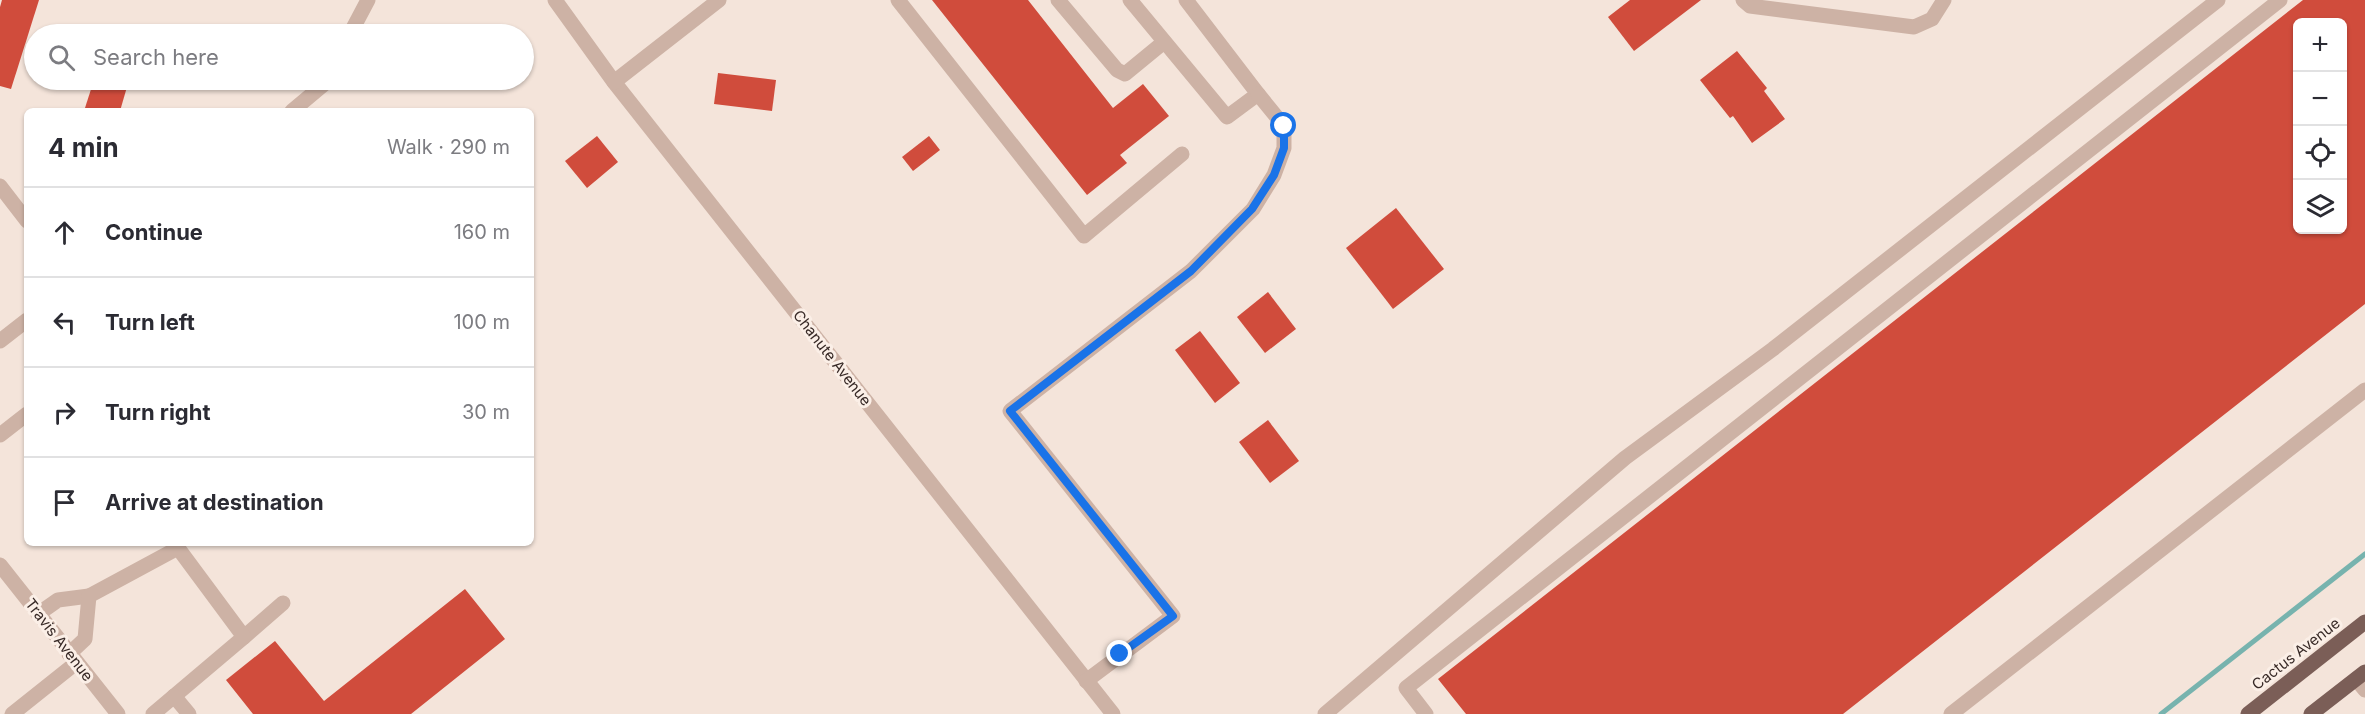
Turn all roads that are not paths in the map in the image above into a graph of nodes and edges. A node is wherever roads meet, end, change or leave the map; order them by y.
1 (368, 0) edge
2 (555, 0) edge
3 (719, 0) edge
4 (898, 0) edge
5 (1058, 0) edge
6 (1130, 0) edge
7 (1185, 0) edge
8 (1743, 0) edge
9 (1944, 0) edge
10 (2218, 0) edge
11 (2280, 0) edge
12 (355, 24) edge
13 (1164, 42) junction
14 (614, 82) junction
15 (317, 90) edge
16 (1258, 94) junction
17 (296, 108) edge
18 (1182, 154) dead end
19 (0, 186) edge
20 (24, 217) edge
21 (24, 322) edge
22 (0, 341) edge
23 (2365, 390) edge
24 (24, 416) edge
25 (0, 435) edge
26 (178, 546) edge
27 (181, 546) edge
28 (0, 565) edge
29 (90, 596) junction
30 (283, 603) dead end
31 (38, 614) junction
32 (2365, 622) edge
33 (244, 637) junction
34 (72, 658) junction
35 (2362, 680) edge
36 (1086, 681) junction
37 (174, 696) junction
38 (12, 714) edge
39 (118, 714) edge
40 (153, 714) edge
41 (189, 714) edge
42 (1113, 714) edge
43 (1325, 714) edge
44 (1426, 714) edge
45 (1951, 714) edge
46 (2248, 714) edge
47 (2311, 714) edge

1 - 12 street
2 - 14 street, Chanute Avenue
3 - 14 street
4 - 18 street
5 - 13 street
6 - 13 street
7 - 16 street
8 - 9 street
10 - 43 street
11 - 44 street
13 - 16 street
14 - 36 street, Chanute Avenue
15 - 17 street
16 - 36 street
19 - 20 street
21 - 22 street
23 - 45 street
24 - 25 street
26 - 29 street
27 - 33 street
28 - 31 street, Travis Avenue
29 - 31 street
29 - 34 street
30 - 33 street
31 - 34 street, Travis Avenue
32 - 46 main road, Cactus Avenue
33 - 37 street
34 - 38 street
34 - 39 street, Travis Avenue
35 - 47 main road
36 - 42 street, Chanute Avenue
37 - 40 street
37 - 41 street

